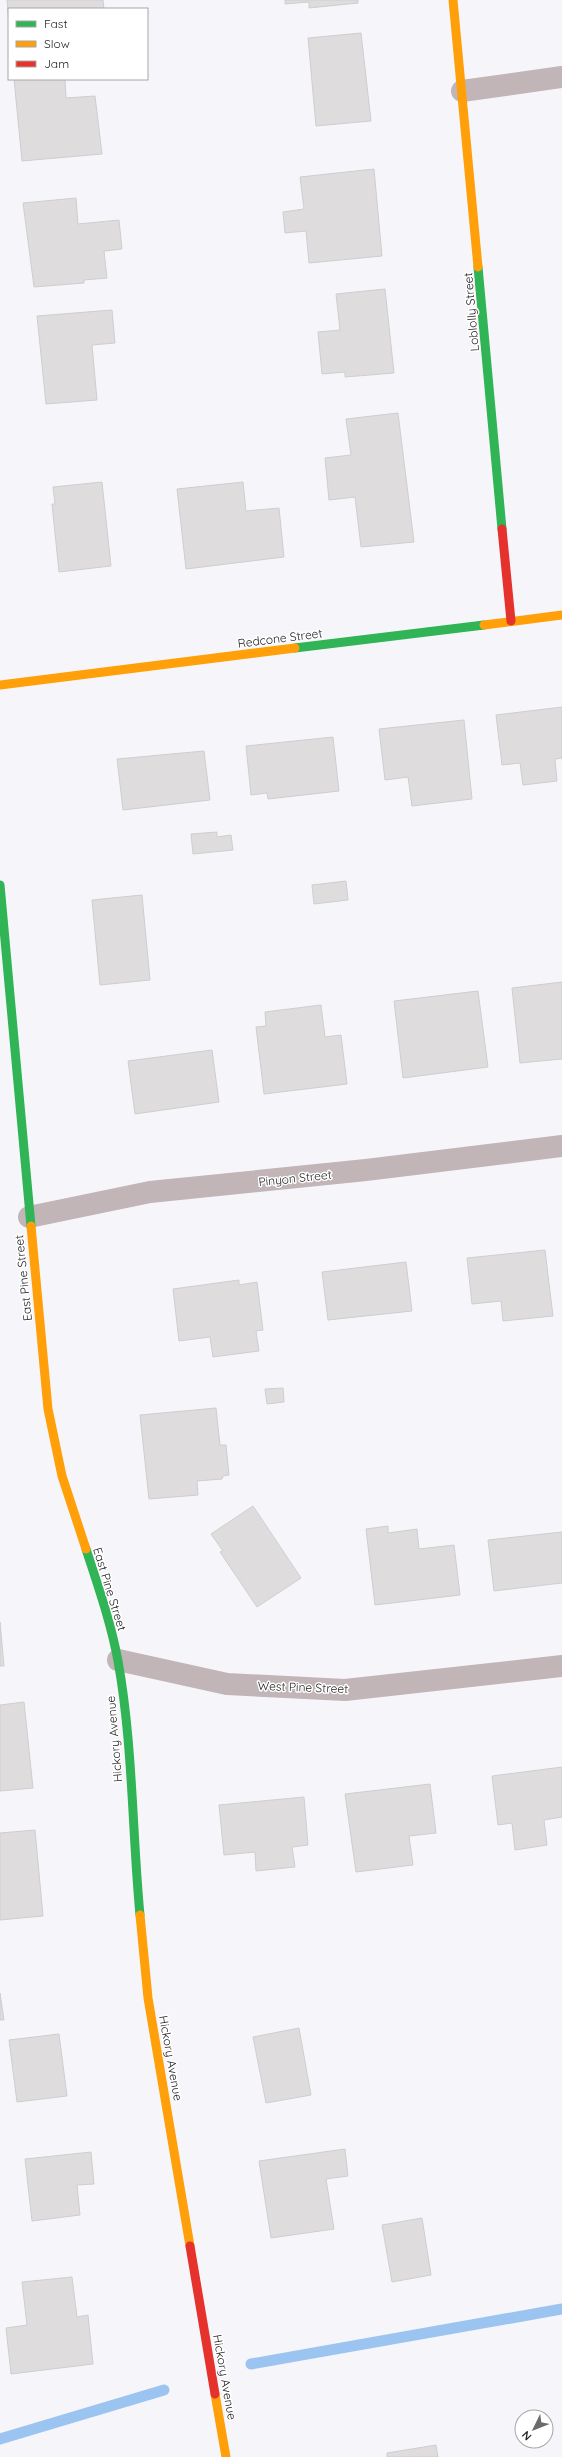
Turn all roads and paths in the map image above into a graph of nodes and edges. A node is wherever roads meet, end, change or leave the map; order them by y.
1 (453, 0) edge
2 (562, 77) edge
3 (462, 91) junction
4 (562, 615) edge
5 (511, 621) junction
6 (0, 685) edge
7 (0, 885) edge
8 (562, 1146) edge
9 (29, 1217) junction
10 (118, 1660) junction
11 (562, 1666) edge
12 (226, 2457) edge

1 - 3 street, Loblolly Street
2 - 3 street
3 - 5 street, Loblolly Street
4 - 5 street, Redcone Street
5 - 6 street, Redcone Street
7 - 9 street, East Pine Street
8 - 9 street, Pinyon Street
9 - 10 street, East Pine Street
10 - 11 street, West Pine Street
10 - 12 street, Hickory Avenue

